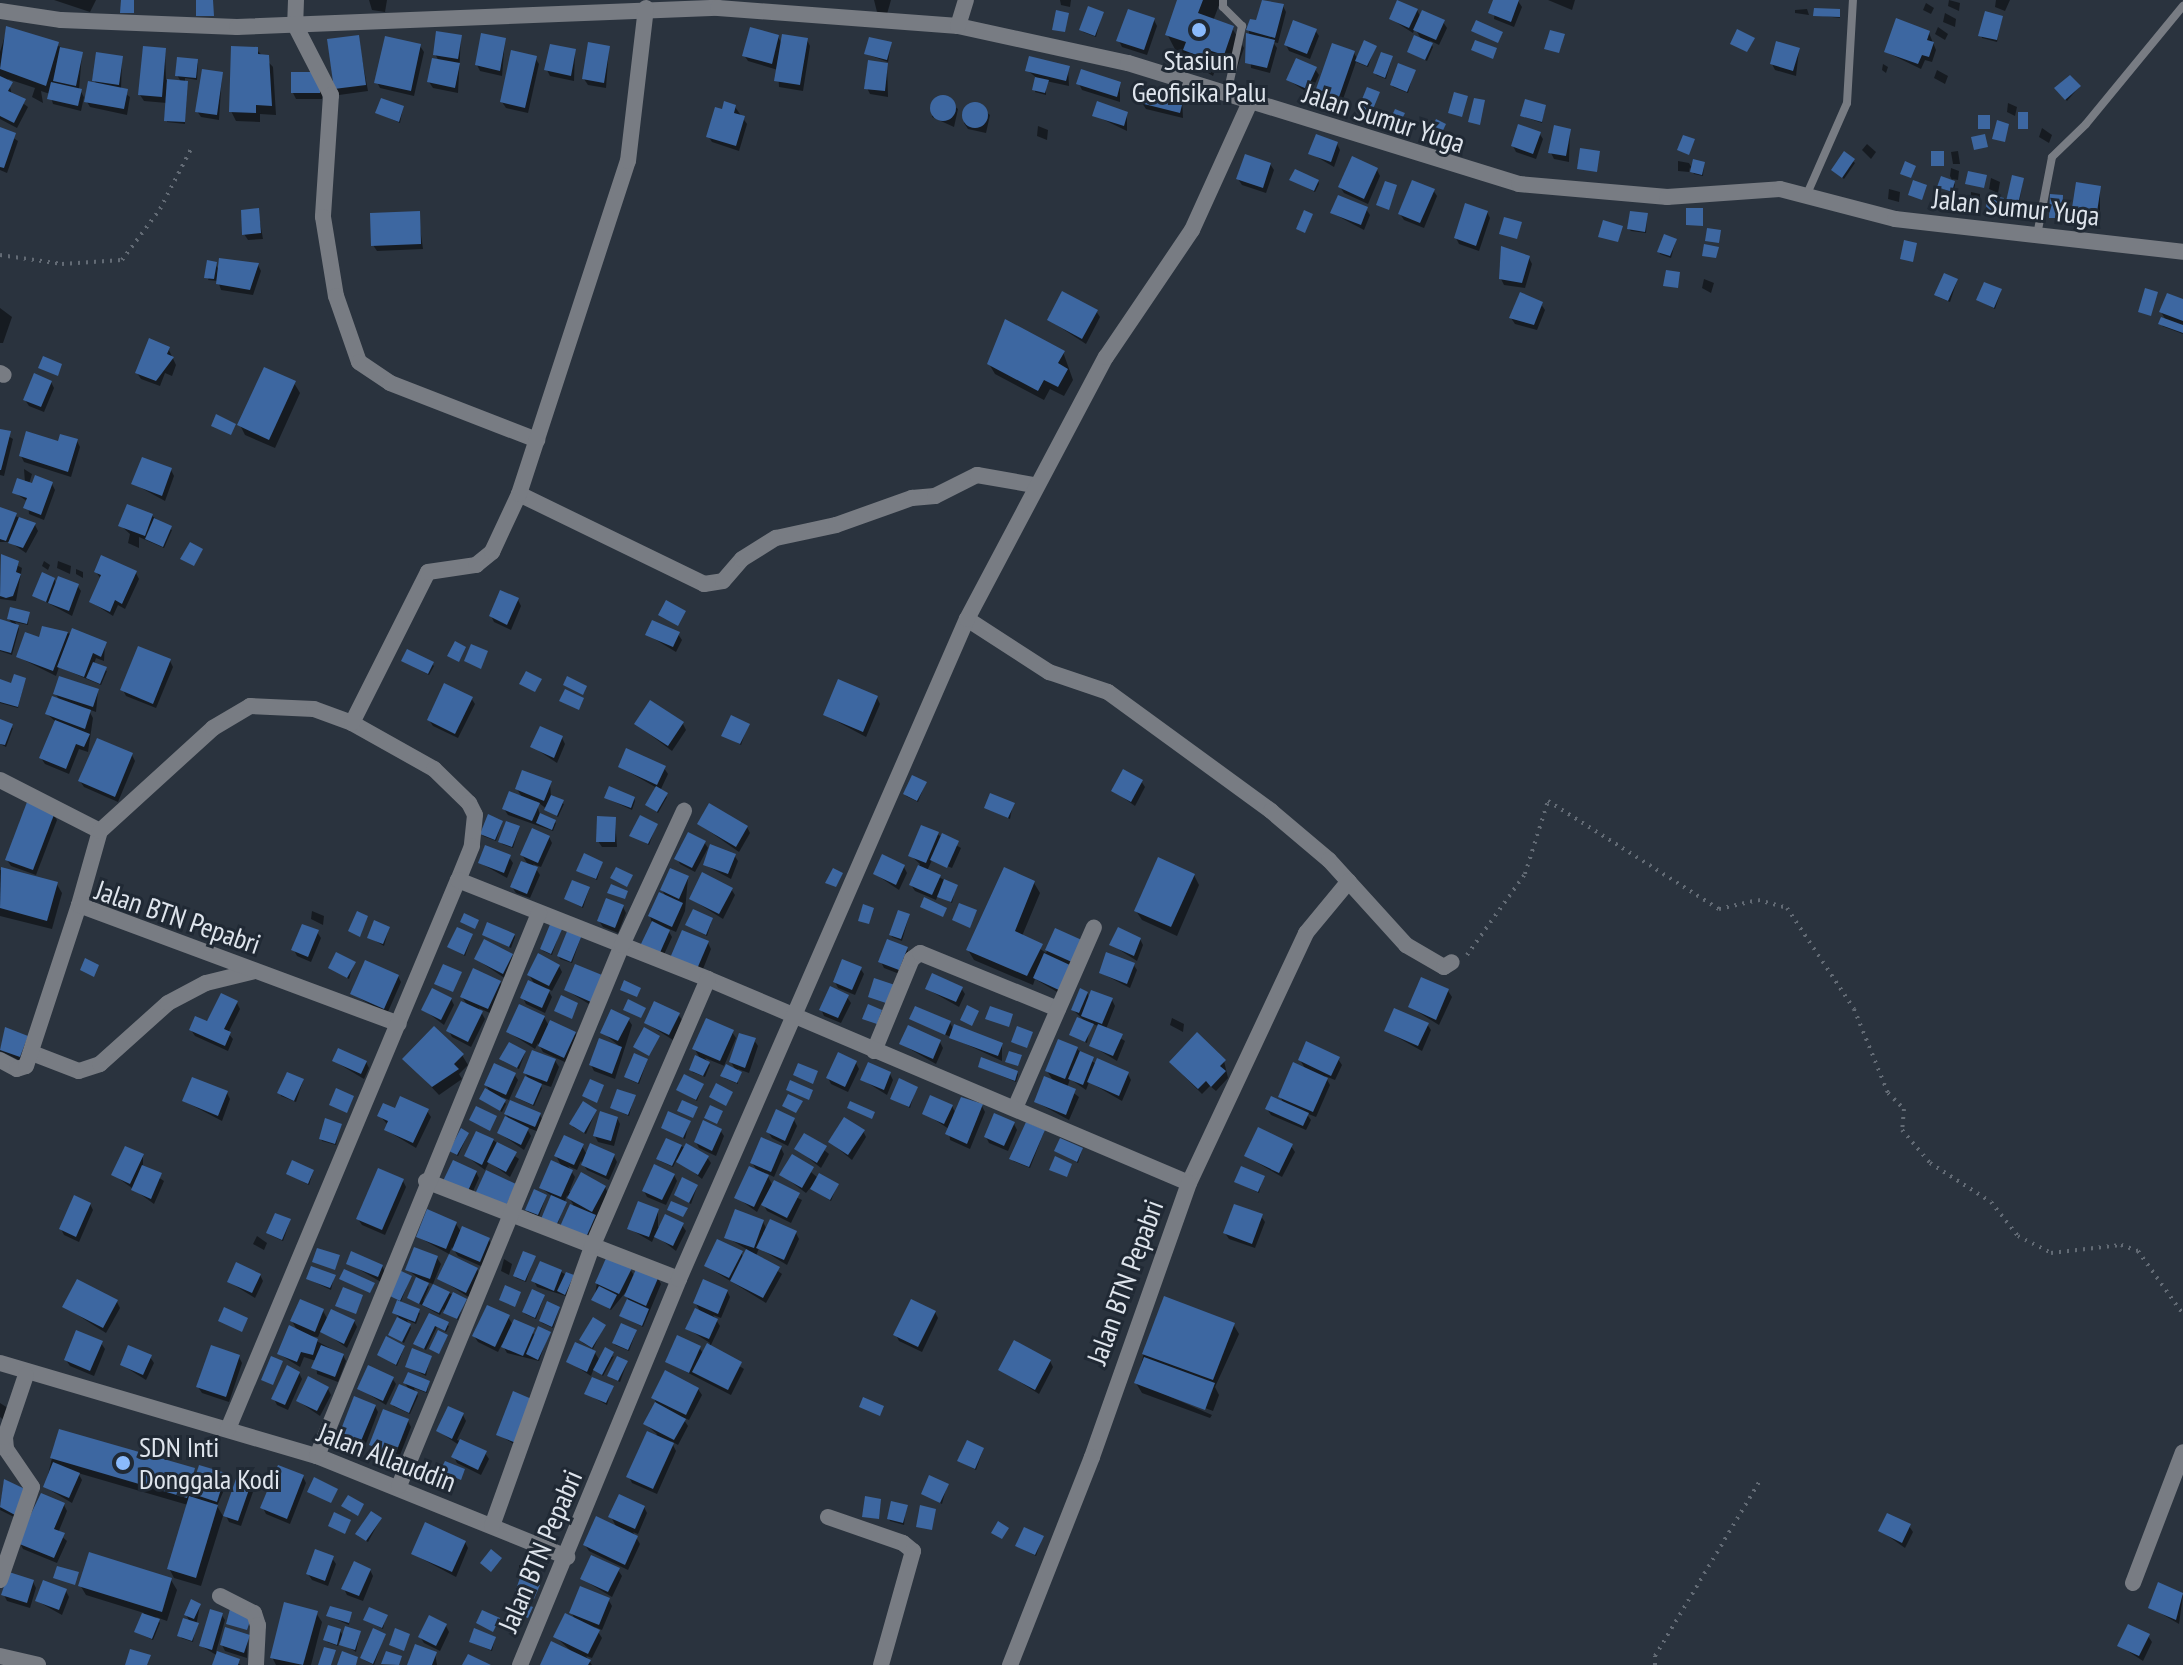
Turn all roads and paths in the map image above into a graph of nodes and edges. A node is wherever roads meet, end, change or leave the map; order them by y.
1 (296, 0) edge
2 (966, 0) edge
3 (1223, 0) edge
4 (1853, 0) edge
5 (2183, 6) edge
6 (646, 8) junction
7 (0, 11) edge
8 (295, 25) junction
9 (958, 26) junction
10 (1227, 94) junction
11 (1250, 102) junction
12 (192, 147) dead end
13 (1807, 194) junction
14 (2037, 236) junction
15 (2183, 252) edge
16 (0, 255) edge
17 (537, 440) junction
18 (1034, 485) junction
19 (519, 494) junction
20 (967, 619) junction
21 (352, 723) junction
22 (0, 780) edge
23 (684, 811) dead end
24 (100, 831) junction
25 (458, 880) junction
26 (1349, 881) junction
27 (79, 905) junction
28 (539, 913) junction
29 (1094, 927) dead end
30 (622, 945) junction
31 (1452, 962) joint
32 (255, 971) junction
33 (708, 979) junction
34 (1058, 1009) junction
35 (793, 1018) junction
36 (399, 1024) junction
37 (874, 1051) junction
38 (32, 1053) junction
39 (0, 1060) edge
40 (1015, 1108) junction
41 (426, 1181) junction
42 (1189, 1183) junction
43 (514, 1215) junction
44 (592, 1247) junction
45 (679, 1279) junction
46 (2183, 1314) edge
47 (0, 1363) edge
48 (26, 1375) junction
49 (228, 1429) junction
50 (2183, 1452) edge
51 (317, 1456) junction
52 (1761, 1479) dead end
53 (399, 1486) junction
54 (828, 1517) dead end
55 (492, 1526) junction
56 (567, 1557) junction
57 (0, 1580) edge
58 (2133, 1583) dead end
59 (220, 1596) dead end
60 (0, 1656) edge
61 (38, 1665) edge
62 (256, 1665) edge
63 (520, 1665) edge
64 (881, 1665) edge
65 (1010, 1665) edge
66 (1655, 1665) edge

1 - 8 street
2 - 9 street
3 - 10 lane
4 - 13 lane
5 - 14 lane
6 - 8 street, Jalan Sumur Yuga
6 - 9 street, Jalan Sumur Yuga
6 - 17 street
7 - 8 street, Jalan Sumur Yuga
8 - 17 street
9 - 10 street, Jalan Sumur Yuga
10 - 11 street, Jalan Sumur Yuga
11 - 13 street, Jalan Sumur Yuga
11 - 18 street
12 - 16 path
13 - 14 street, Jalan Sumur Yuga
14 - 15 street, Jalan Sumur Yuga
17 - 19 street
18 - 19 street
18 - 20 street
19 - 21 street
20 - 26 street
20 - 35 street
21 - 24 street
21 - 25 street
22 - 24 street
23 - 30 street
24 - 27 street
25 - 28 street, Jalan BTN Pepabri
25 - 36 street
26 - 31 street
26 - 42 street
27 - 32 street, Jalan BTN Pepabri
27 - 38 street, Jalan BTN Pepabri
28 - 30 street, Jalan BTN Pepabri
28 - 41 street
29 - 34 street
30 - 33 street, Jalan BTN Pepabri
30 - 43 street
31 - 46 path
32 - 36 street, Jalan BTN Pepabri
32 - 38 street
33 - 35 street, Jalan BTN Pepabri
33 - 44 street, Jalan BTN Pepabri
34 - 37 street
34 - 40 street
35 - 37 street, Jalan BTN Pepabri
35 - 45 street, Jalan BTN Pepabri
36 - 49 street
37 - 40 street, Jalan BTN Pepabri
38 - 39 street
40 - 42 street, Jalan BTN Pepabri
41 - 43 street
41 - 51 street
42 - 65 street, Jalan BTN Pepabri
43 - 44 street
43 - 53 street
44 - 45 street
44 - 55 street, Jalan BTN Pepabri
45 - 56 street, Jalan BTN Pepabri
47 - 48 street, Jalan Allauddin
48 - 49 street, Jalan Allauddin
48 - 57 street
49 - 51 street, Jalan Allauddin
50 - 58 street
51 - 53 street, Jalan Allauddin
52 - 66 path
53 - 55 street, Jalan Allauddin
54 - 64 street
55 - 56 street, Jalan Allauddin
56 - 63 street, Jalan BTN Pepabri
59 - 62 street
60 - 61 street

